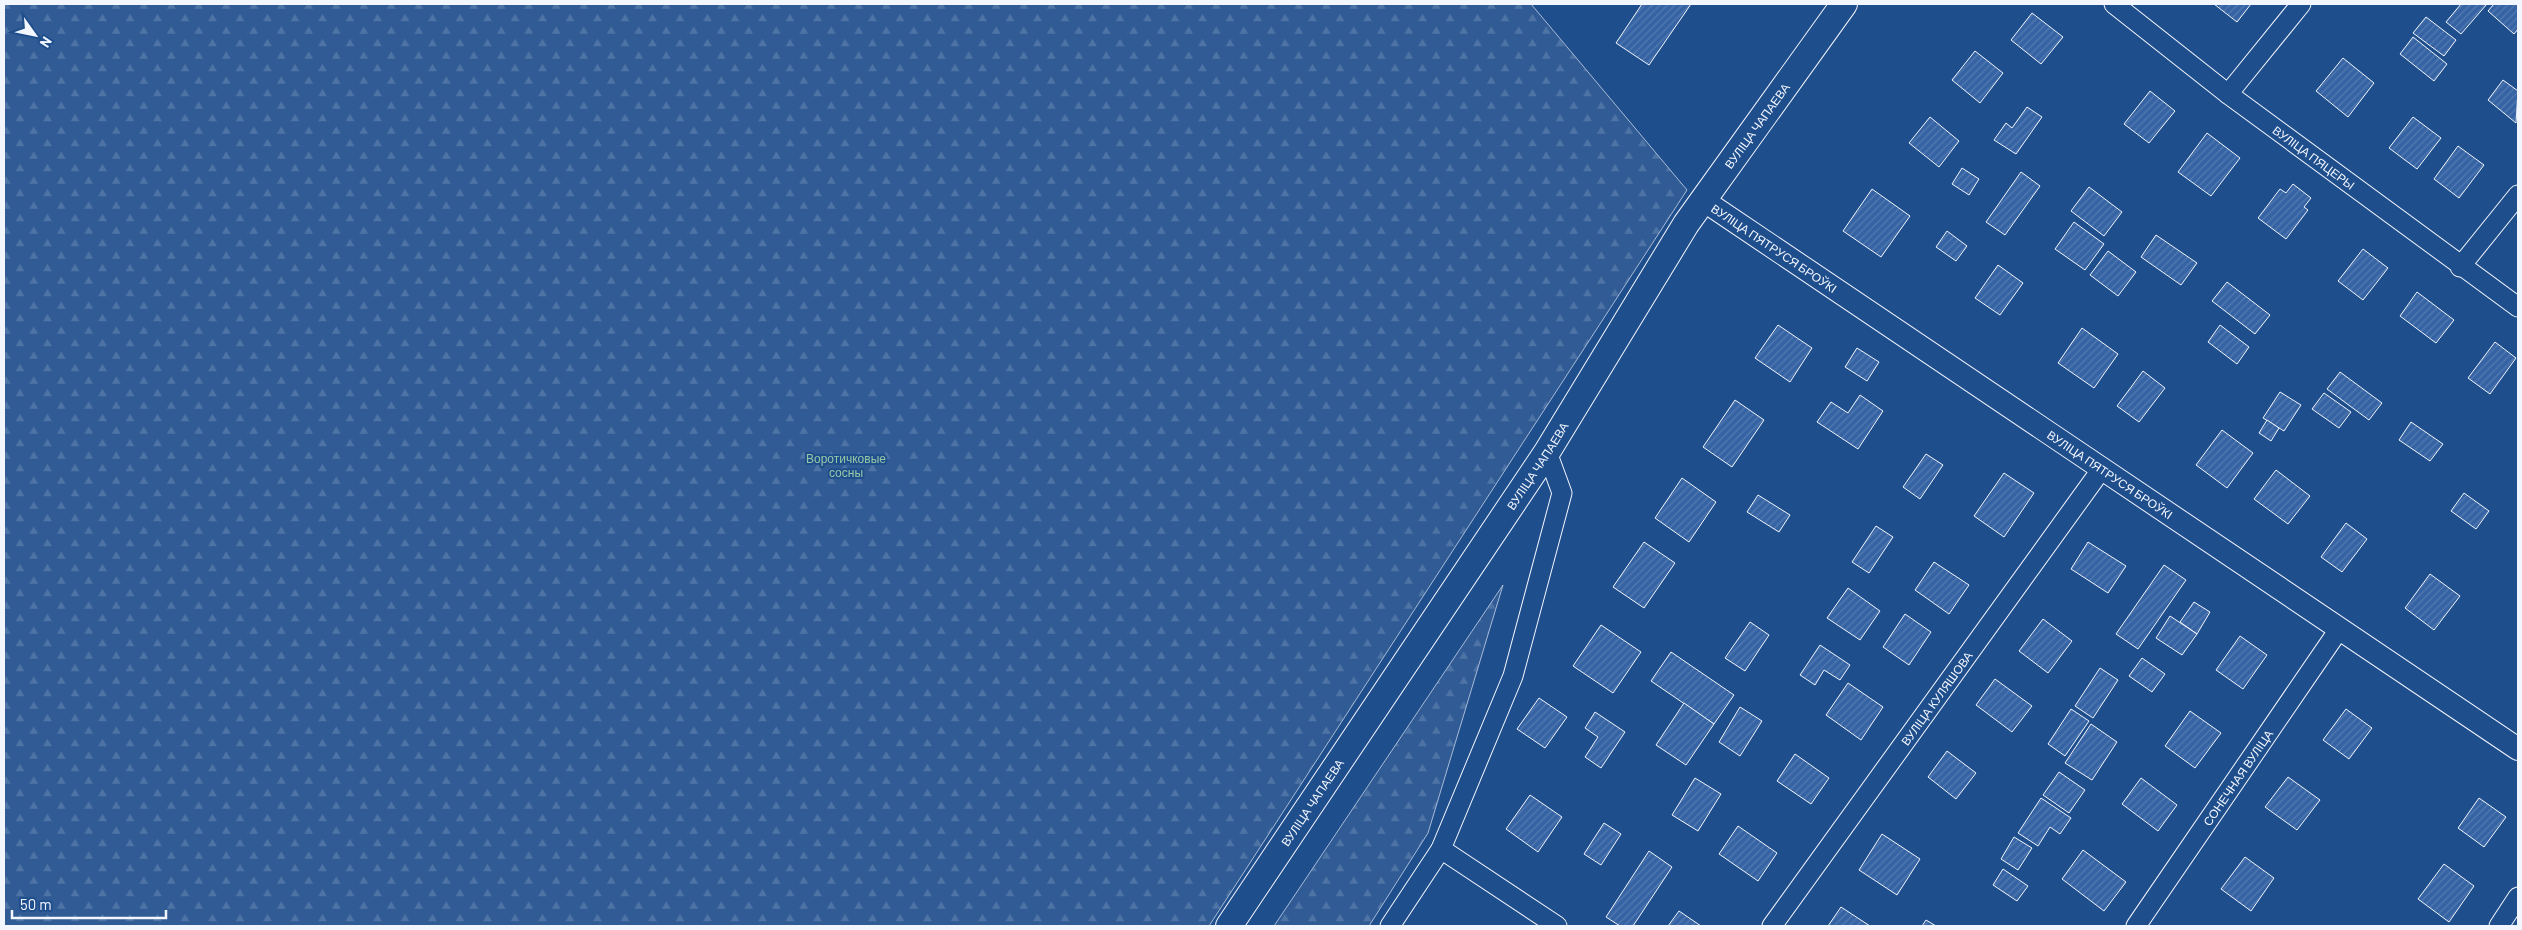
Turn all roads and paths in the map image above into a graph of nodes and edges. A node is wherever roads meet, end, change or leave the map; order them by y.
1 (1844, 4) edge
2 (2114, 4) edge
3 (2301, 4) edge
4 (2228, 94) junction
5 (2518, 195) edge
6 (1703, 200) junction
7 (2460, 266) junction
8 (2518, 308) edge
9 (1547, 452) junction
10 (2101, 470) junction
11 (2340, 628) junction
12 (2518, 749) edge
13 (1441, 849) junction
14 (2518, 898) edge
15 (1229, 926) edge
16 (1390, 926) edge
17 (1557, 926) edge
18 (1772, 926) edge
19 (2136, 926) edge
20 (2498, 926) edge

1 - 6 main road, ВУЛІЦА ЧАПАЕВА
2 - 4 street, ВУЛІЦА ПЯЦЕРЫ
3 - 4 street
4 - 7 street, ВУЛІЦА ПЯЦЕРЫ
5 - 7 street
6 - 9 main road, ВУЛІЦА ЧАПАЕВА
6 - 10 street, ВУЛІЦА ПЯТРУСЯ БРОЎКІ
7 - 8 street, ВУЛІЦА ПЯЦЕРЫ
9 - 13 street
9 - 15 main road, ВУЛІЦА ЧАПАЕВА
10 - 11 street, ВУЛІЦА ПЯТРУСЯ БРОЎКІ
10 - 18 street, ВУЛІЦА КУЛЯШОВА
11 - 12 street, ВУЛІЦА ПЯТРУСЯ БРОЎКІ
11 - 19 street, СОНЕЧНАЯ ВУЛІЦА
13 - 16 street
13 - 17 street
14 - 20 street

